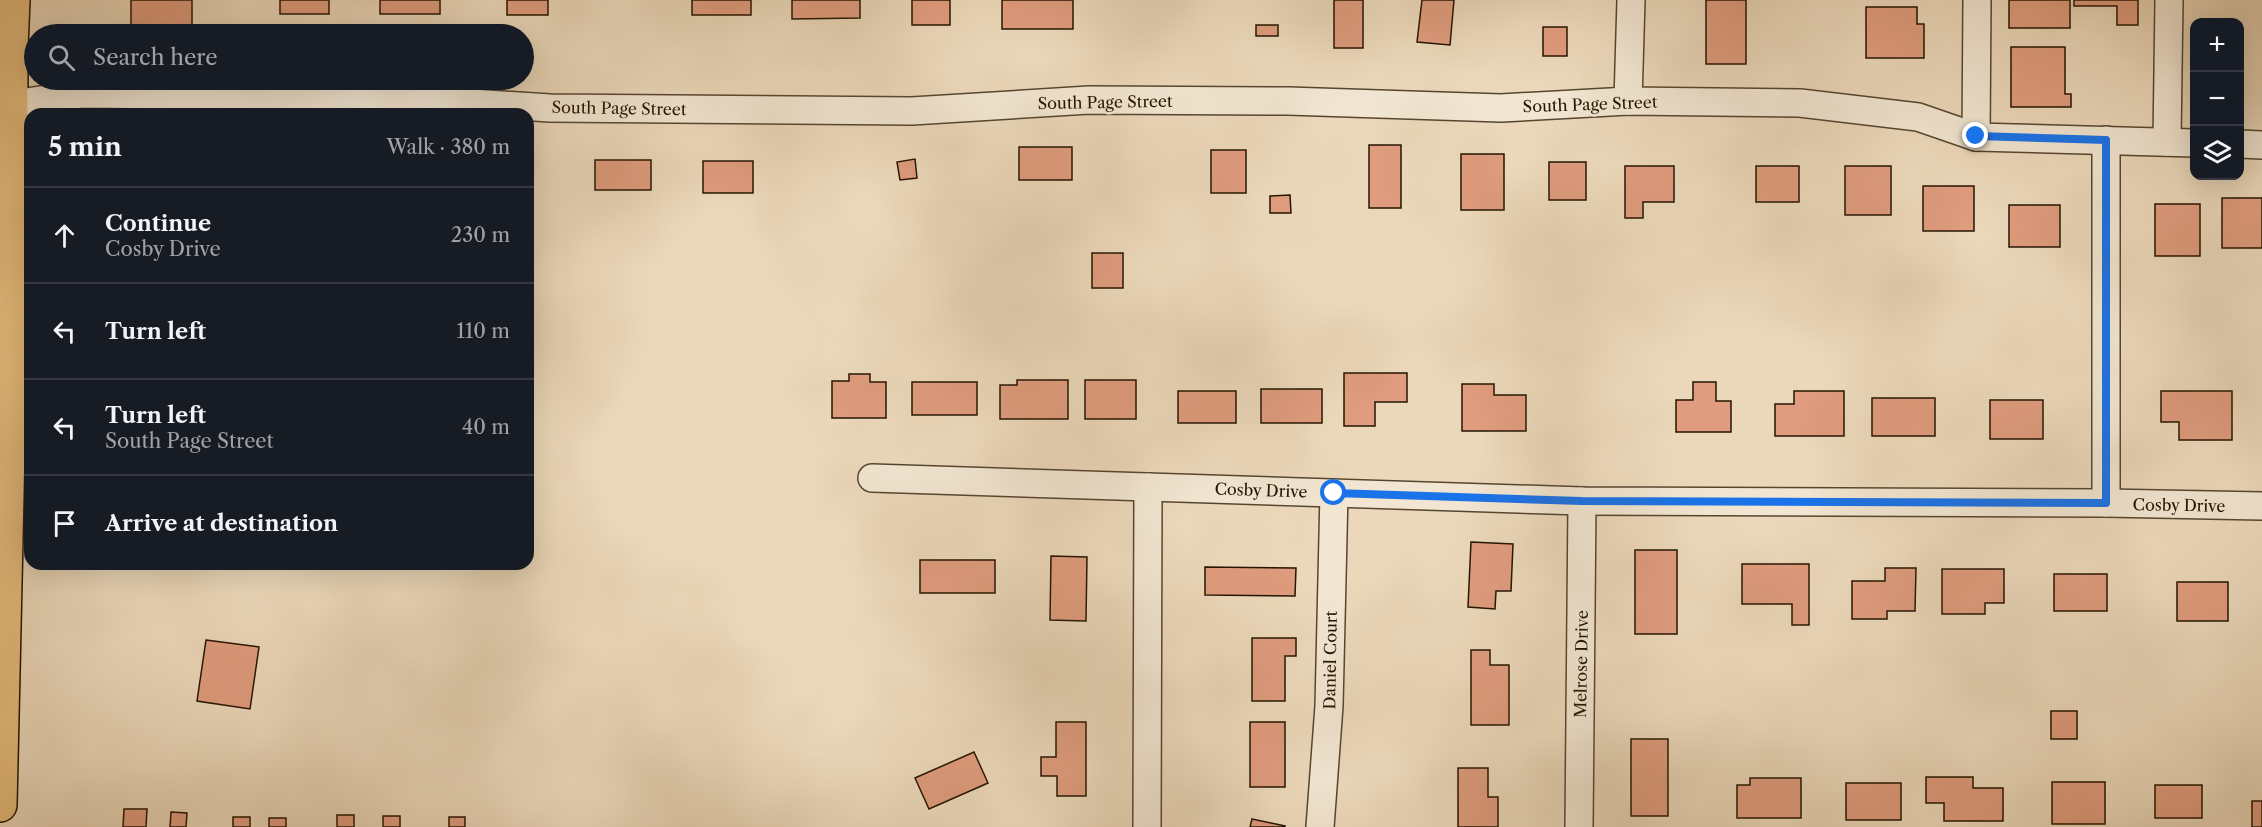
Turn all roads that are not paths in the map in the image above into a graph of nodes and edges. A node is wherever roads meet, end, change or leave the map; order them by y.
1 (14, 0) edge
2 (1631, 0) edge
3 (1977, 0) edge
4 (2169, 0) edge
5 (1628, 101) junction
6 (12, 104) junction
7 (1976, 136) junction
8 (2106, 140) junction
9 (2167, 142) junction
10 (2190, 143) edge
11 (2244, 144) edge
12 (2262, 145) edge
13 (5, 248) edge
14 (5, 360) edge
15 (872, 478) dead end
16 (1148, 487) junction
17 (1334, 493) junction
18 (1582, 501) junction
19 (2106, 503) junction
20 (2262, 507) edge
21 (0, 805) edge
22 (1147, 827) edge
23 (1320, 827) edge
24 (1579, 827) edge

1 - 6 highway
2 - 5 street
3 - 7 street
4 - 9 street
5 - 6 street, South Page Street
5 - 7 street, South Page Street
6 - 13 highway
7 - 8 street, South Page Street
8 - 9 street, South Page Street
8 - 19 street
9 - 10 street, South Page Street
11 - 12 street
13 - 14 highway
14 - 21 highway
15 - 16 street, Cosby Drive
16 - 17 street, Cosby Drive
16 - 22 street
17 - 18 street, Cosby Drive
17 - 23 street, Daniel Court
18 - 19 street, Cosby Drive
18 - 24 street, Melrose Drive
19 - 20 street, Cosby Drive

